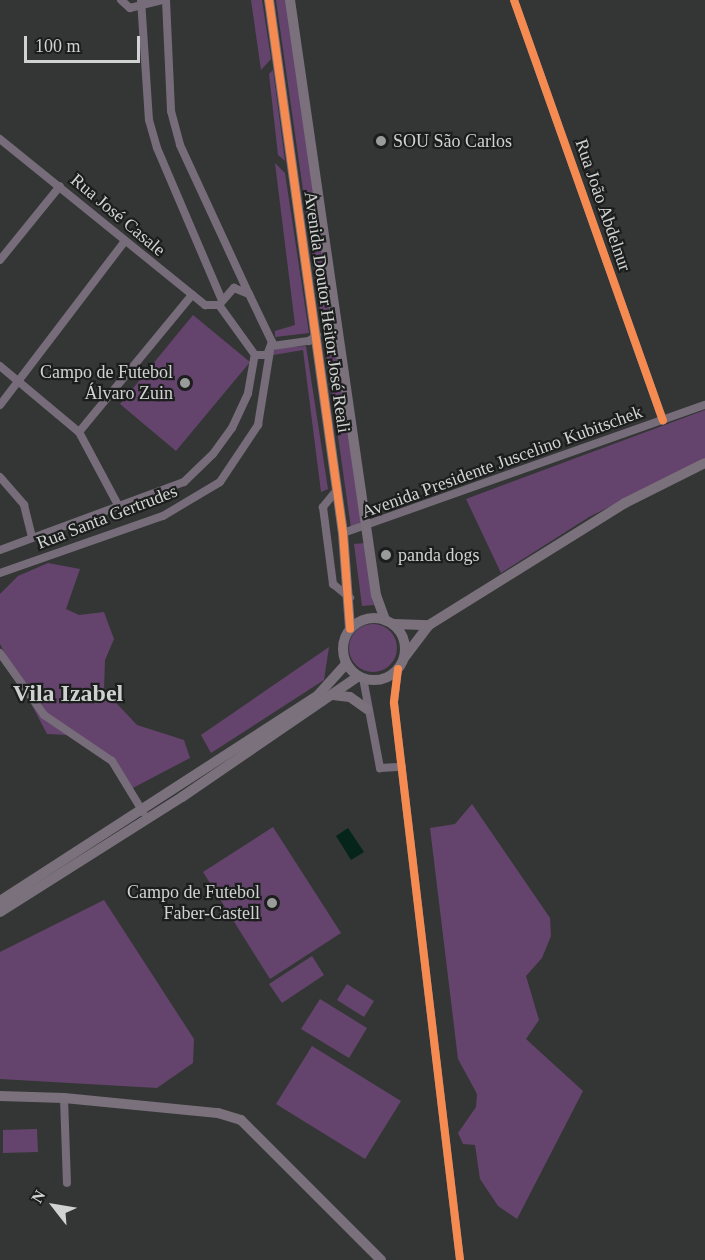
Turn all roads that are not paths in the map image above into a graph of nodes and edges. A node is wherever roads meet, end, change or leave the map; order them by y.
1 (121, 0) edge
2 (161, 0) edge
3 (166, 0) edge
4 (269, 0) edge
5 (290, 0) edge
6 (514, 0) edge
7 (141, 4) edge
8 (0, 139) edge
9 (60, 186) junction
10 (125, 241) junction
11 (0, 260) edge
12 (249, 294) junction
13 (192, 295) junction
14 (220, 301) junction
15 (339, 332) junction
16 (317, 335) junction
17 (271, 348) junction
18 (255, 355) junction
19 (0, 366) edge
20 (343, 373) junction
21 (322, 376) junction
22 (20, 381) junction
23 (0, 405) edge
24 (705, 405) edge
25 (663, 420) junction
26 (79, 432) junction
27 (705, 463) edge
28 (0, 477) edge
29 (336, 491) junction
30 (119, 507) junction
31 (366, 526) junction
32 (343, 533) junction
33 (32, 536) junction
34 (0, 550) edge
35 (0, 573) edge
36 (350, 598) junction
37 (390, 622) junction
38 (429, 625) junction
39 (350, 629) junction
40 (0, 654) edge
41 (404, 658) junction
42 (346, 664) junction
43 (398, 669) junction
44 (361, 677) junction
45 (332, 695) junction
46 (367, 709) junction
47 (402, 767) junction
48 (143, 812) junction
49 (0, 901) edge
50 (0, 912) edge
51 (0, 1096) edge
52 (64, 1098) junction
53 (67, 1184) dead end
54 (381, 1260) edge
55 (460, 1260) edge

1 - 7 street
2 - 7 street
3 - 12 street
4 - 16 main road, Avenida Doutor Heitor José Reali
5 - 15 main road, Avenida Doutor Heitor José Reali
6 - 25 street, Rua João Abdelnur
7 - 14 street
8 - 9 street, Rua José Casale
9 - 10 street, Rua José Casale
9 - 11 street
10 - 13 street, Rua José Casale
10 - 22 street
12 - 14 street
12 - 17 street
13 - 14 street, Rua José Casale
13 - 26 street
14 - 18 street
15 - 16 main road
15 - 20 main road, Avenida Doutor Heitor José Reali
16 - 17 street
16 - 21 main road, Avenida Doutor Heitor José Reali
17 - 18 street
17 - 35 street, Rua Santa Gertrudes
18 - 30 street, Rua Santa Gertrudes
19 - 22 street
20 - 21 main road
20 - 31 main road, Avenida Doutor Heitor José Reali
21 - 29 main road, Avenida Doutor Heitor José Reali
22 - 23 street
22 - 26 street
24 - 25 street, Avenida Presidente Juscelino Kubitschek
25 - 31 street, Avenida Presidente Juscelino Kubitschek
26 - 30 street
27 - 38 main road
28 - 33 street
29 - 32 main road, Avenida Doutor Heitor José Reali
29 - 36 street
30 - 33 street, Rua Santa Gertrudes
31 - 32 street, Avenida Presidente Juscelino Kubitschek
31 - 37 main road, Avenida Doutor Heitor José Reali
32 - 36 main road, Avenida Doutor Heitor José Reali
33 - 34 street, Rua Santa Gertrudes
36 - 39 main road, Avenida Doutor Heitor José Reali
37 - 38 main road
37 - 39 main road
37 - 41 main road
38 - 41 main road
39 - 42 main road
40 - 48 street
41 - 43 main road
42 - 44 main road
42 - 48 main road
43 - 44 main road
43 - 47 street
44 - 45 main road
44 - 46 street
45 - 46 main road
45 - 50 main road
46 - 47 street
47 - 55 street
48 - 49 main road
51 - 52 main road
52 - 53 street
52 - 54 main road

